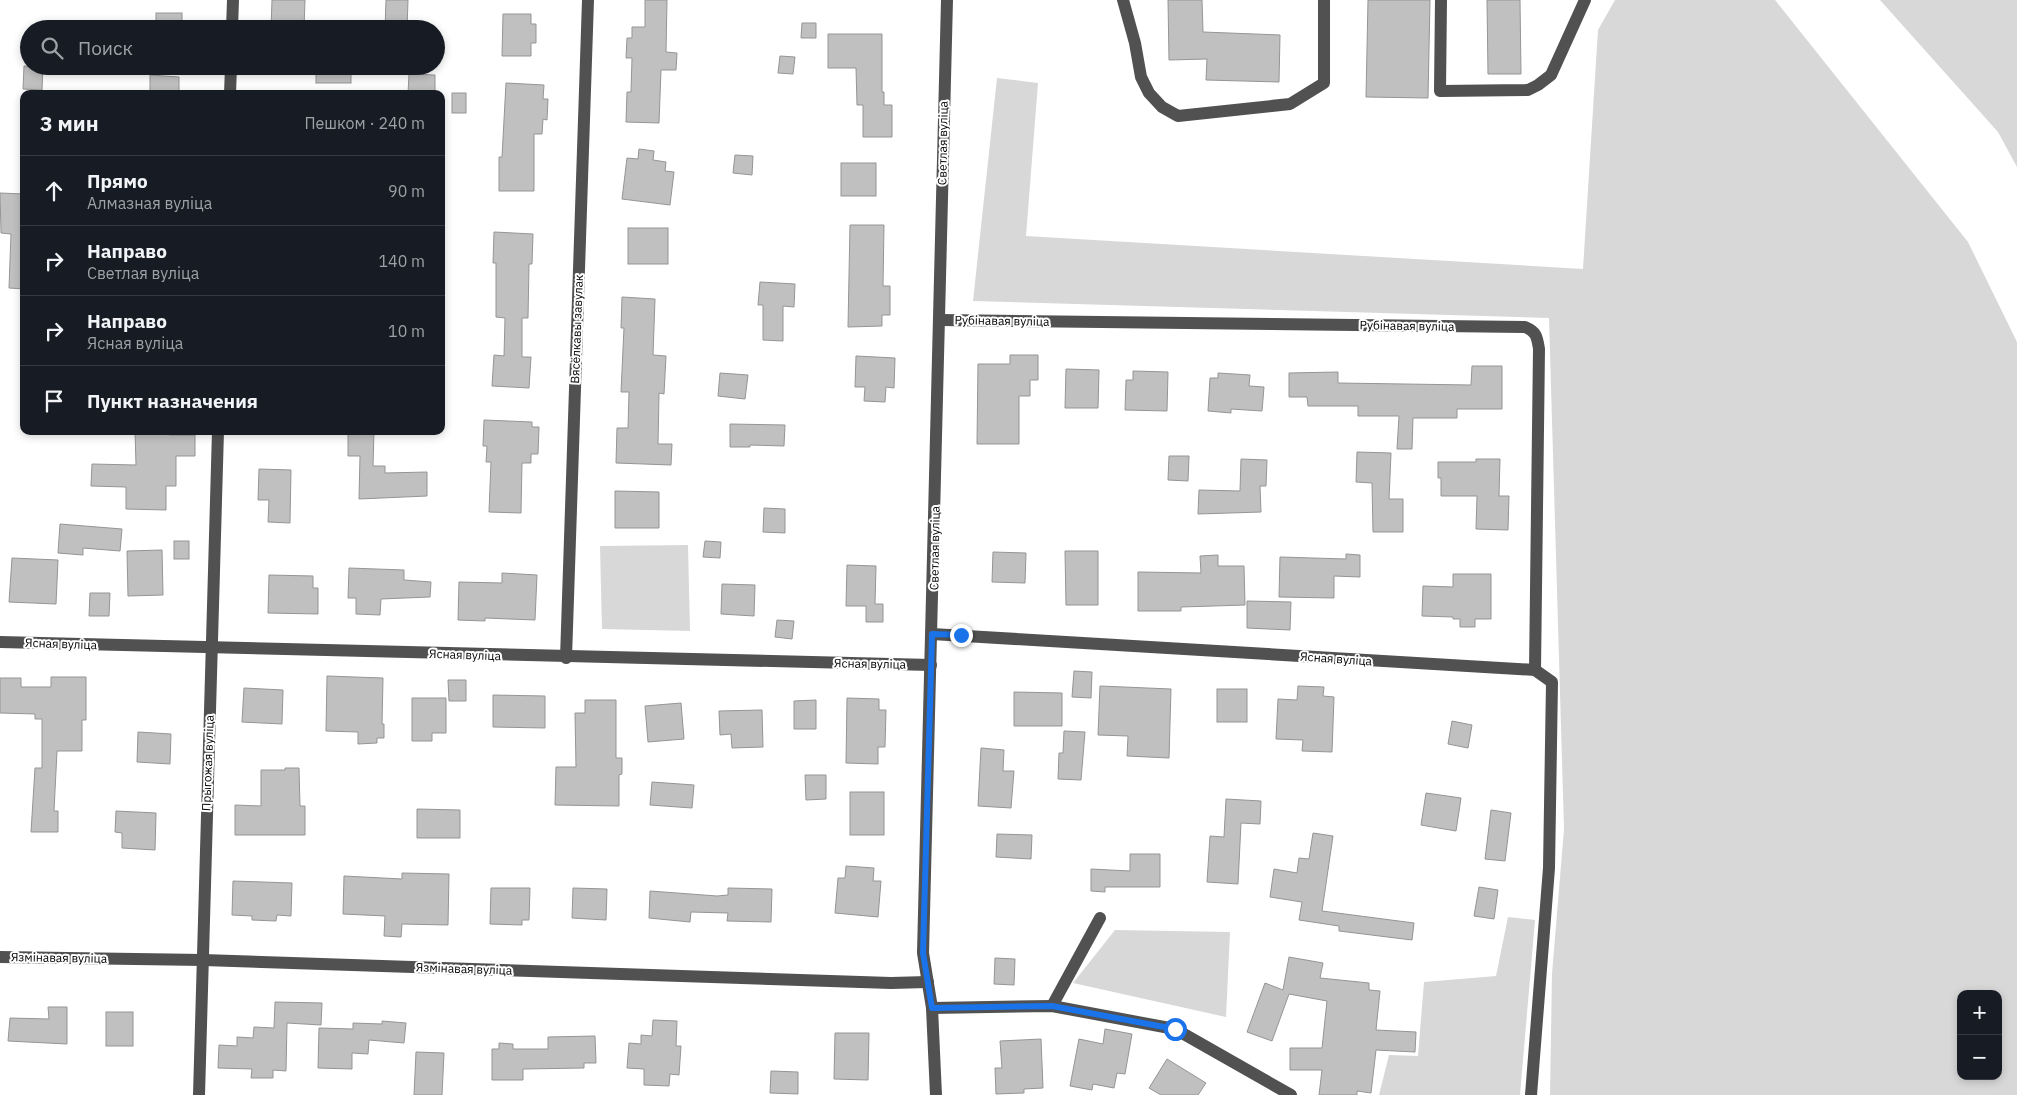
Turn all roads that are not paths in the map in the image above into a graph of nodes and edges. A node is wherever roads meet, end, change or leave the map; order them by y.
1 (233, 0) edge
2 (588, 0) edge
3 (947, 0) edge
4 (1123, 0) edge
5 (1324, 0) edge
6 (1441, 0) edge
7 (1585, 0) edge
8 (232, 20) edge
9 (231, 75) edge
10 (230, 90) edge
11 (940, 320) junction
12 (218, 435) edge
13 (932, 634) junction
14 (0, 642) edge
15 (212, 647) junction
16 (566, 658) junction
17 (931, 665) junction
18 (1535, 670) junction
19 (1100, 918) dead end
20 (0, 957) edge
21 (203, 960) junction
22 (928, 982) junction
23 (1052, 1006) junction
24 (932, 1008) junction
25 (199, 1095) edge
26 (936, 1095) edge
27 (1291, 1095) edge
28 (1531, 1095) edge

1 - 8 street
2 - 16 street, Вясёлкавы завулак
3 - 11 street, Светлая вуліца
4 - 5 street
6 - 7 street
9 - 10 street
11 - 13 street, Светлая вуліца
11 - 18 street, Рубінавая вуліца
12 - 15 street, Прыгожая вуліца
13 - 17 street, Светлая вуліца
13 - 18 street, Ясная вуліца
14 - 15 street, Ясная вуліца
15 - 16 street, Ясная вуліца
15 - 21 street, Прыгожая вуліца
16 - 17 street, Ясная вуліца
17 - 22 street, Светлая вуліца
18 - 28 street
19 - 23 street
20 - 21 street, Язмінавая вуліца
21 - 22 street, Язмінавая вуліца
21 - 25 street, Прыгожая вуліца
22 - 24 street, Светлая вуліца
23 - 24 street
23 - 27 street
24 - 26 street, Светлая вуліца

